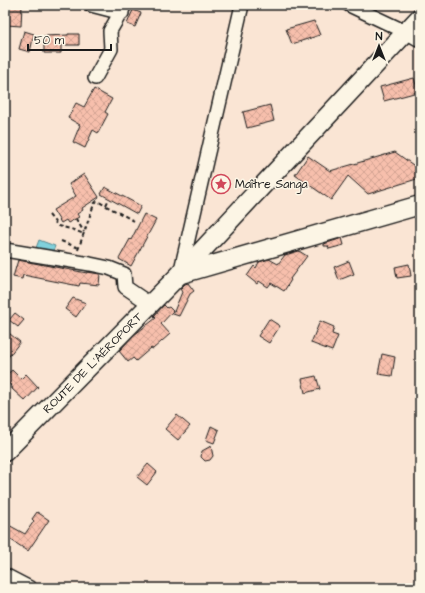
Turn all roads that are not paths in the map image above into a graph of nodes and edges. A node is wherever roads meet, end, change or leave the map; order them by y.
1 (92, 5) edge
2 (242, 5) edge
3 (348, 5) edge
4 (124, 9) edge
5 (420, 17) edge
6 (413, 36) edge
7 (95, 78) dead end
8 (420, 205) edge
9 (5, 250) edge
10 (180, 274) junction
11 (150, 304) junction
12 (5, 452) edge
13 (5, 575) edge
14 (30, 588) edge

1 - 4 street
2 - 10 street
3 - 6 street
4 - 7 street
5 - 6 main road, ROUTE DE L'AÉROPORT
6 - 10 main road, ROUTE DE L'AÉROPORT
8 - 10 main road, ROUTE DE L'AÉROPORT
9 - 11 street
10 - 11 main road, ROUTE DE L'AÉROPORT
11 - 12 main road, ROUTE DE L'AÉROPORT
13 - 14 street

